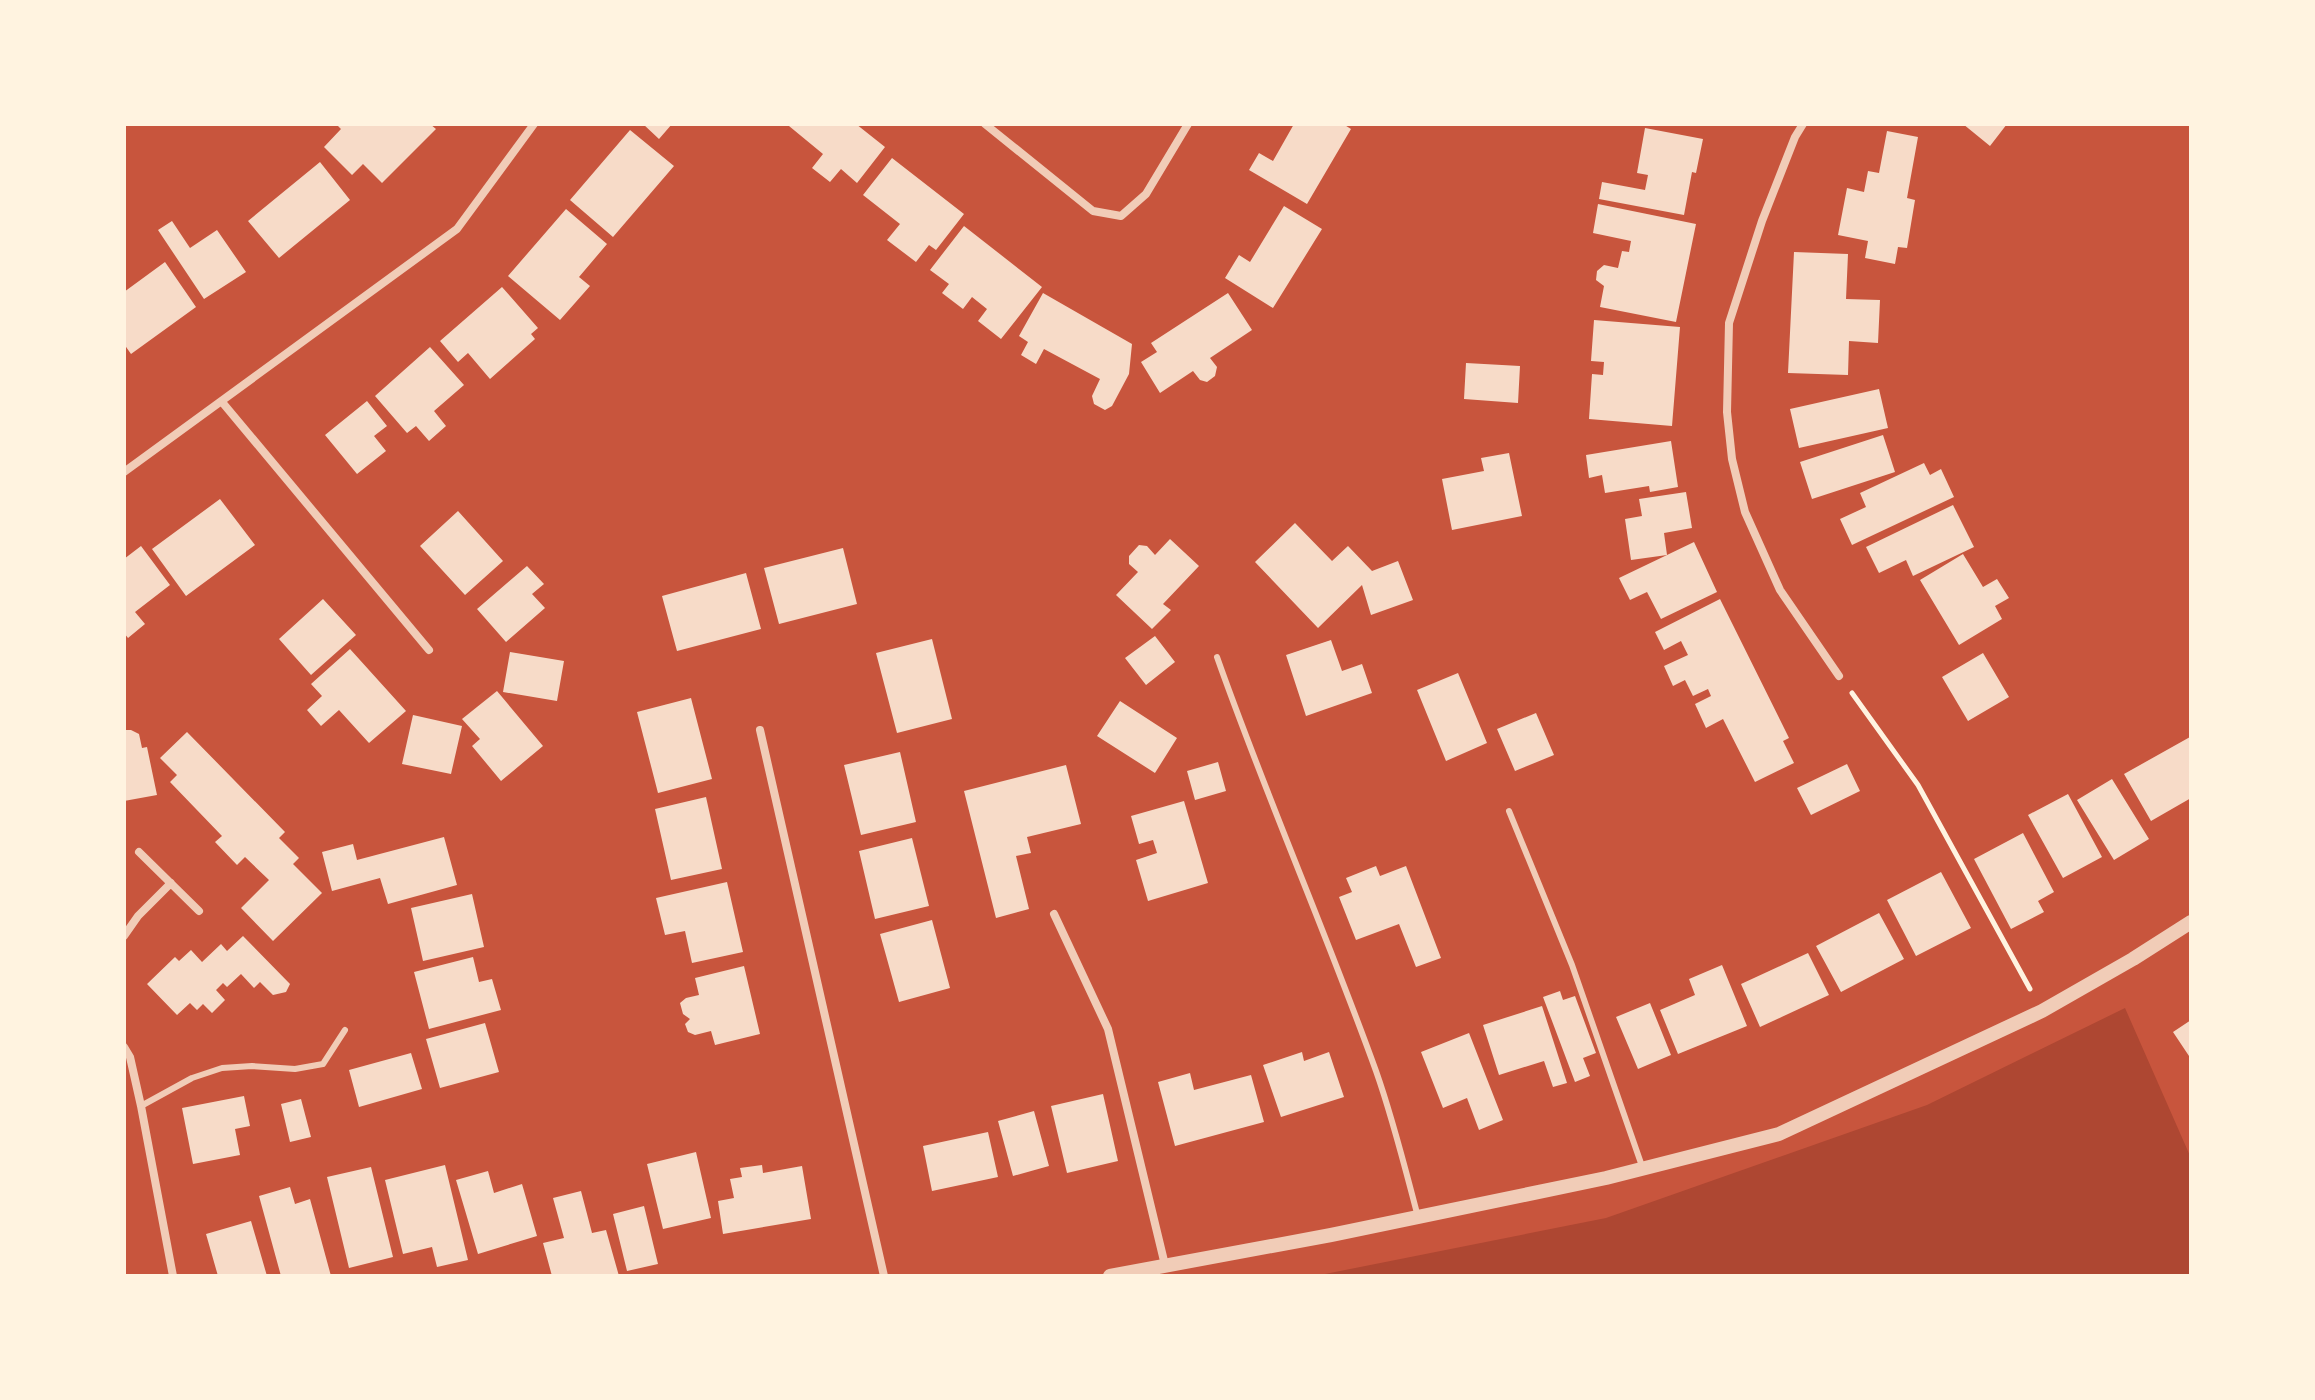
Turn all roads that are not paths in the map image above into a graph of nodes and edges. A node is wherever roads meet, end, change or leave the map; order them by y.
1 (534, 124) edge
2 (985, 124) edge
3 (1188, 124) edge
4 (1803, 124) edge
5 (222, 402) junction
6 (124, 472) edge
7 (429, 650) dead end
8 (1217, 657) dead end
9 (1839, 676) road end
10 (760, 730) dead end
11 (1509, 811) dead end
12 (139, 852) dead end
13 (171, 883) junction
14 (199, 911) dead end
15 (1054, 914) dead end
16 (2191, 922) edge
17 (124, 936) edge
18 (345, 1030) dead end
19 (124, 1047) edge
20 (141, 1106) junction
21 (1643, 1169) junction
22 (1418, 1217) junction
23 (1165, 1265) junction
24 (173, 1276) edge
25 (884, 1276) edge
26 (1110, 1276) edge

1 - 5 street
2 - 3 street
4 - 9 street
5 - 6 street
5 - 7 street
8 - 22 lane
10 - 25 street
11 - 21 lane
12 - 13 street
13 - 14 street
13 - 17 street
15 - 23 street
16 - 21 street
18 - 20 lane
19 - 20 street
20 - 24 street
21 - 22 street
22 - 23 street
23 - 26 street

